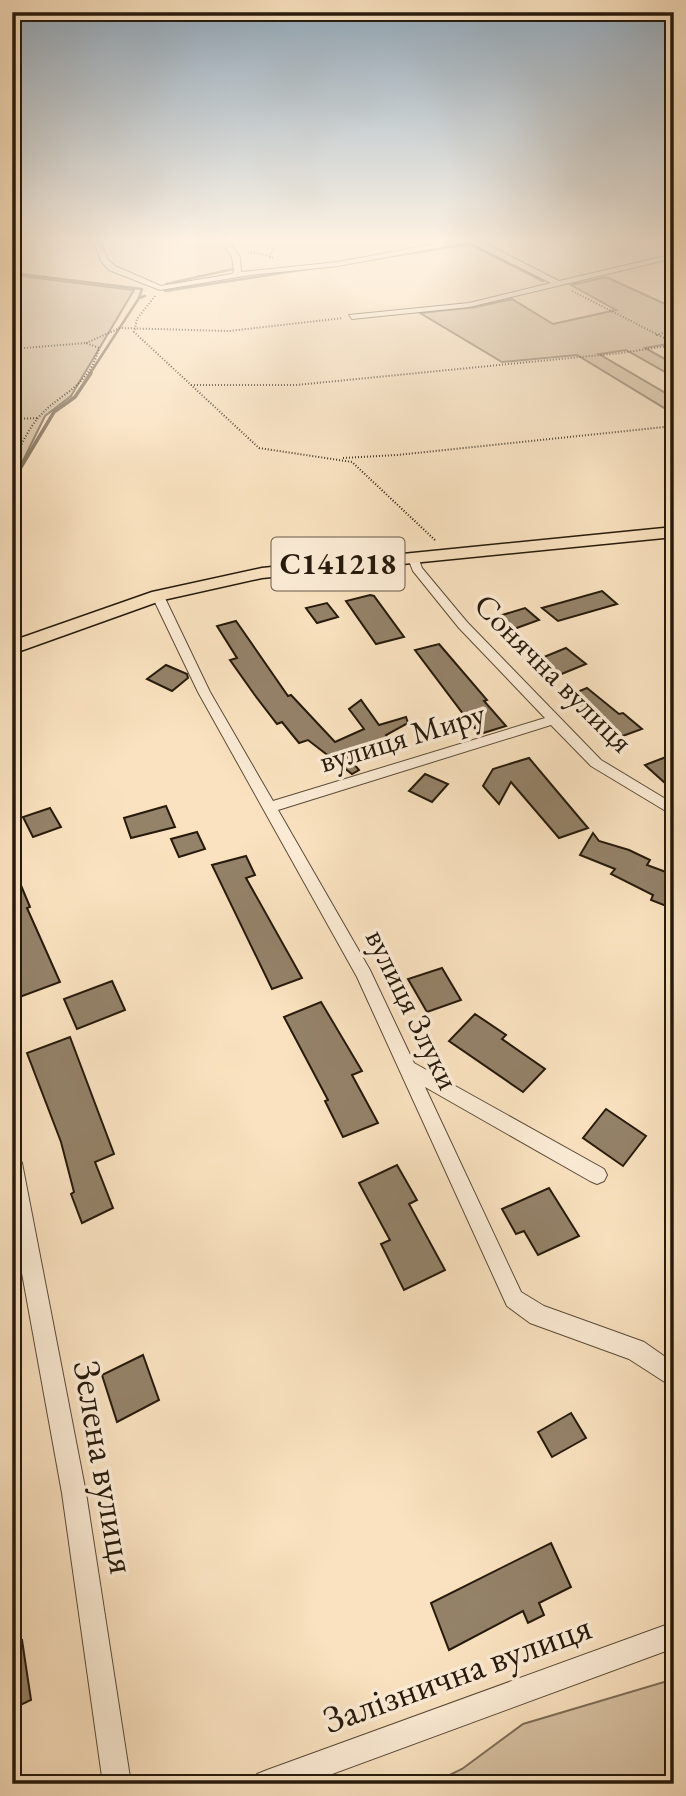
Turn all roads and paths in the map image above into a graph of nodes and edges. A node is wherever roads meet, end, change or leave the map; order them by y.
1 (136, 323) edge
2 (301, 323) edge
3 (633, 323) edge
4 (135, 328) junction
5 (674, 330) edge
6 (656, 335) junction
7 (86, 343) junction
8 (674, 344) edge
9 (12, 349) edge
10 (191, 385) junction
11 (38, 418) junction
12 (12, 419) edge
13 (674, 426) edge
14 (337, 458) junction
15 (12, 462) edge
16 (674, 532) edge
17 (447, 553) junction
18 (413, 556) junction
19 (158, 596) junction
20 (12, 648) edge
21 (552, 720) junction
22 (270, 807) junction
23 (674, 811) edge
24 (409, 1069) junction
25 (12, 1163) edge
26 (597, 1175) dead end
27 (674, 1377) edge
28 (674, 1635) edge
29 (117, 1784) edge
30 (267, 1784) edge

1 - 4 path
2 - 4 path
3 - 6 path
4 - 7 path
4 - 10 path
5 - 6 path
6 - 8 path
7 - 9 path
7 - 11 path
8 - 10 path
10 - 14 path
11 - 12 path
11 - 15 path
13 - 14 path
14 - 17 path
16 - 17 main road, С141218
17 - 18 main road, С141218
18 - 19 main road, С141218
18 - 21 street, Сонячна вулиця
19 - 20 main road, С141218
19 - 22 street, вулиця Злуки
21 - 22 street, вулиця Миру
21 - 23 street, Сонячна вулиця
22 - 24 street, вулиця Злуки
24 - 26 street
24 - 27 street, вулиця Злуки
25 - 29 street, Зелена вулиця
28 - 30 street, Залізнична вулиця

